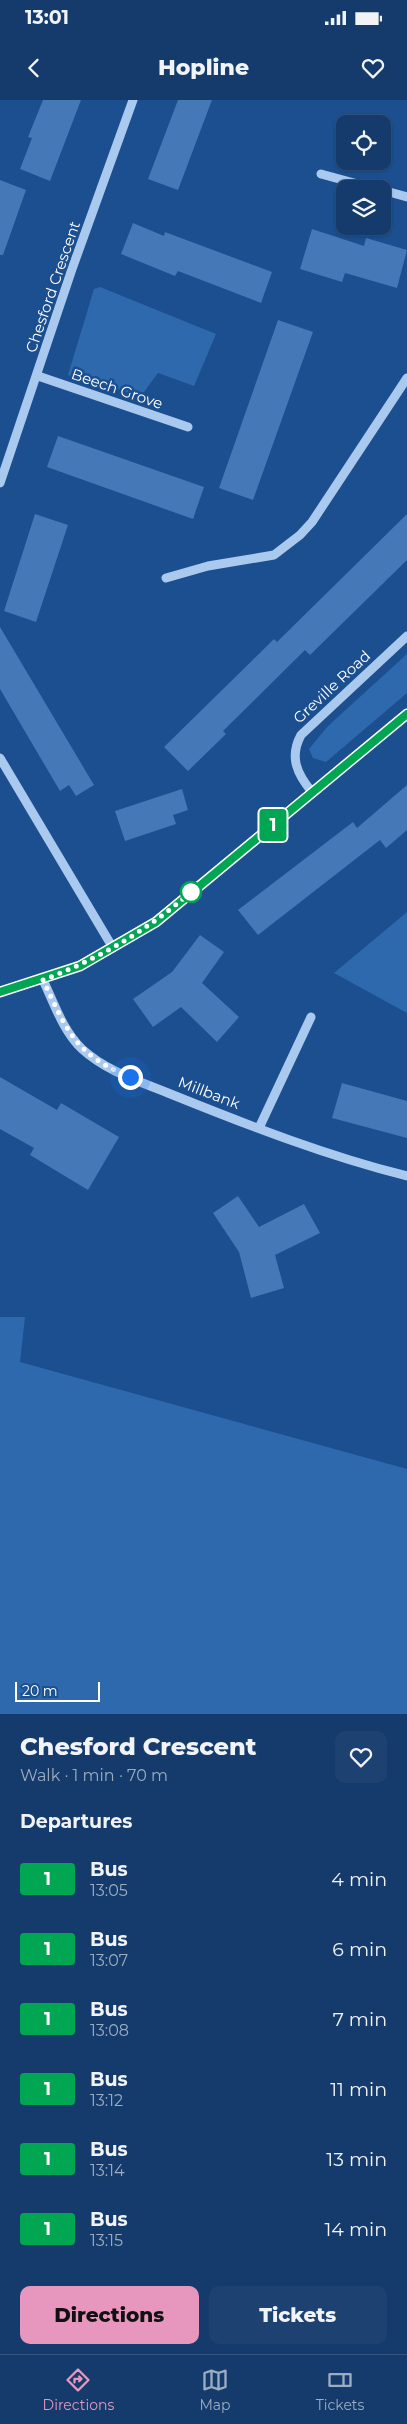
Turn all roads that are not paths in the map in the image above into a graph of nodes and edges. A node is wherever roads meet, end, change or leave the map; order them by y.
1 (133, 100) edge
2 (321, 174) dead end
3 (343, 180) edge
4 (391, 193) edge
5 (407, 197) edge
6 (38, 376) junction
7 (407, 378) edge
8 (188, 427) dead end
9 (0, 483) edge
10 (166, 578) dead end
11 (407, 636) edge
12 (407, 714) edge
13 (0, 758) edge
14 (312, 792) junction
15 (113, 948) junction
16 (43, 980) junction
17 (0, 992) edge
18 (311, 1017) dead end
19 (259, 1128) junction
20 (407, 1176) edge

1 - 6 street, Chesford Crescent
2 - 3 street
4 - 5 street
6 - 8 street, Beech Grove
6 - 9 street, Chesford Crescent
7 - 10 street
11 - 14 street, Greville Road
12 - 14 street
13 - 15 street
14 - 15 street
15 - 16 street
16 - 17 street
16 - 19 street, Millbank
18 - 19 street
19 - 20 street, Millbank

